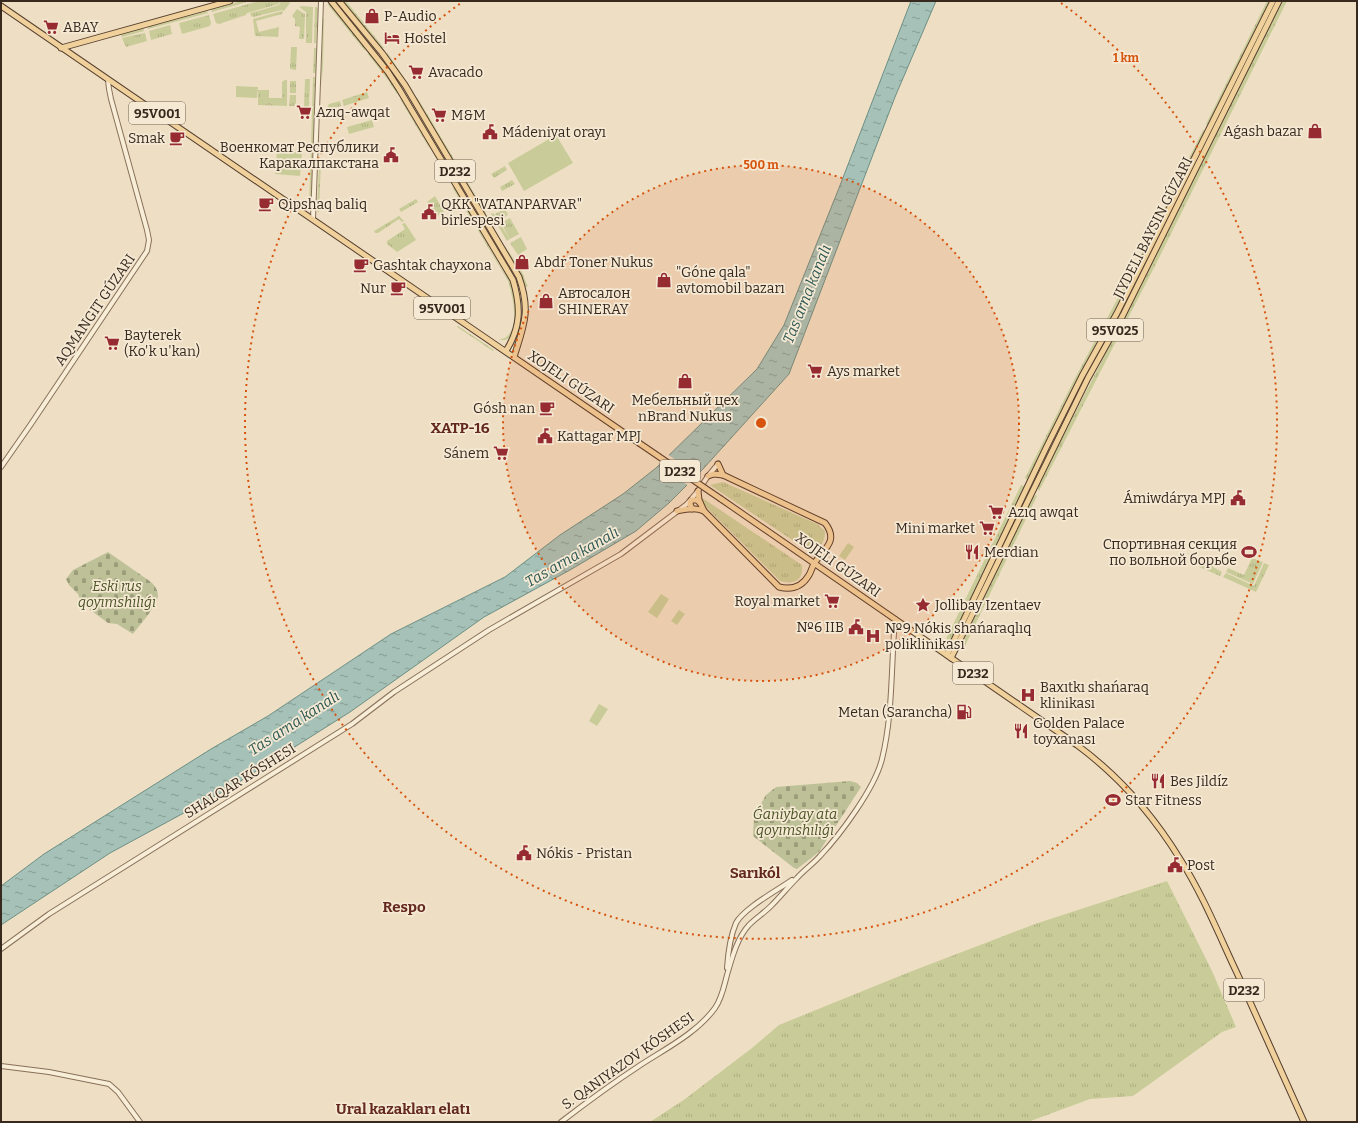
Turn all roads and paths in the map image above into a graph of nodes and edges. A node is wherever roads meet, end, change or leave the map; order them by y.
1 (230, 1) edge
2 (321, 1) edge
3 (331, 1) edge
4 (339, 1) edge
5 (1273, 1) edge
6 (1280, 1) edge
7 (1, 6) edge
8 (61, 48) junction
9 (108, 80) junction
10 (409, 92) junction
11 (403, 95) junction
12 (460, 178) junction
13 (454, 181) junction
14 (313, 219) junction
15 (510, 344) junction
16 (518, 347) junction
17 (506, 351) junction
18 (514, 357) junction
19 (718, 464) joint
20 (1, 467) edge
21 (723, 475) junction
22 (708, 476) junction
23 (698, 491) junction
24 (691, 500) junction
25 (700, 503) junction
26 (692, 509) junction
27 (704, 511) junction
28 (678, 512) junction
29 (814, 563) junction
30 (895, 619) junction
31 (949, 657) junction
32 (798, 877) junction
33 (1, 949) edge
34 (727, 975) junction
35 (1, 1066) edge
36 (140, 1122) edge
37 (561, 1122) edge
38 (1304, 1122) edge

1 - 8 main road
2 - 14 street
3 - 11 main road, D232
4 - 10 main road, D232
5 - 31 main road, 95V025
6 - 31 main road, 95V025
7 - 8 main road, 95V001
8 - 9 main road, 95V001
9 - 14 main road, 95V001
9 - 20 street
10 - 11 main road
10 - 12 main road, D232
11 - 13 main road, D232
12 - 13 main road
12 - 16 main road, D232
13 - 15 main road, D232
14 - 17 main road, 95V001
15 - 16 main road
15 - 17 main road, D232
16 - 18 main road, D232
17 - 18 main road, D232
18 - 29 main road, D232, bridge
19 - 21 main road
19 - 22 street, SHALQAR KÓSHESI
21 - 22 main road
21 - 29 main road
22 - 23 street, SHALQAR KÓSHESI
23 - 24 street, SHALQAR KÓSHESI
23 - 25 main road
24 - 25 main road
24 - 26 main road
24 - 28 street, SHALQAR KÓSHESI
25 - 27 main road
26 - 27 main road
26 - 28 main road
27 - 29 main road
28 - 33 street, SHALQAR KÓSHESI
29 - 30 main road, D232
30 - 31 main road, D232
30 - 32 street
31 - 38 main road, D232
32 - 34 street
32 - 34 street
34 - 37 street
35 - 36 street

